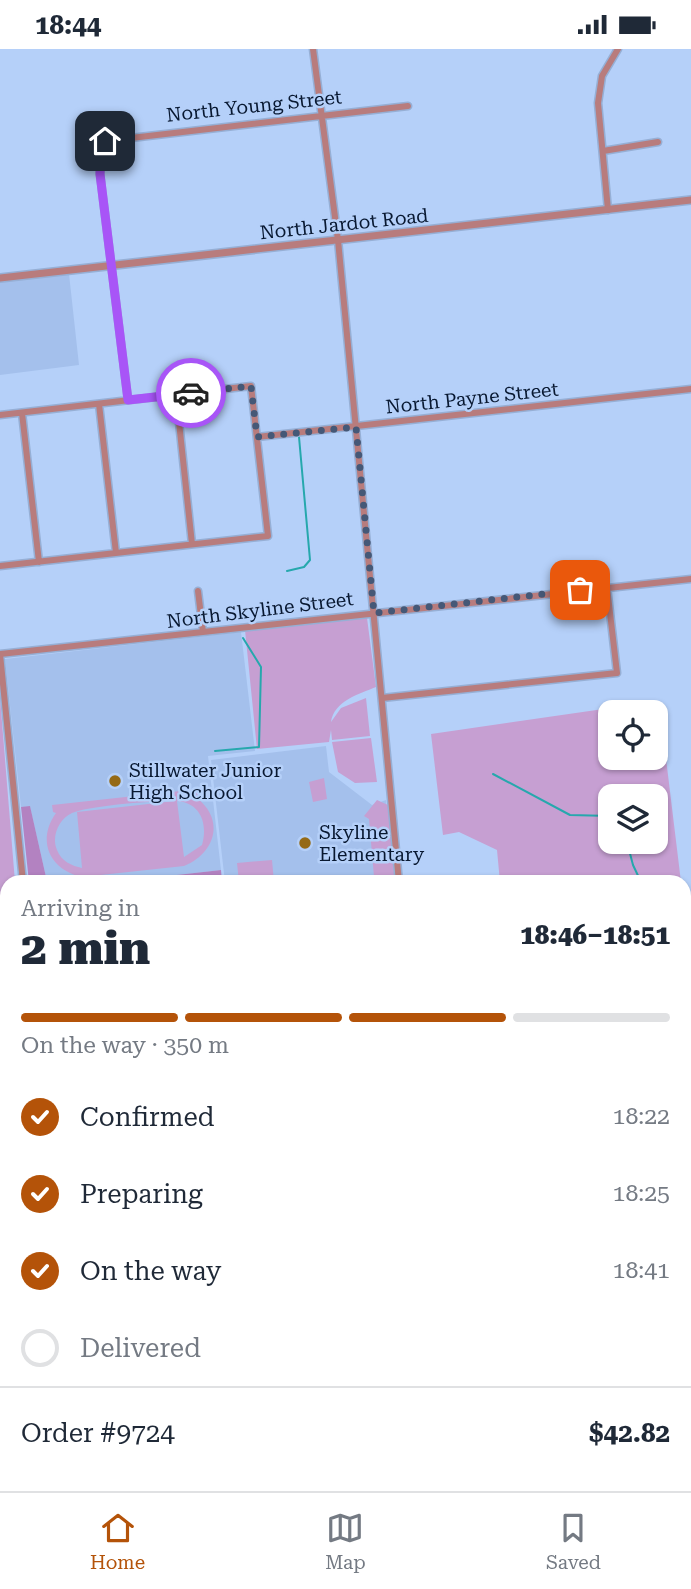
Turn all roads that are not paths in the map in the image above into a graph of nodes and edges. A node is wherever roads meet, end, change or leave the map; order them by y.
1 (313, 49) edge
2 (618, 49) edge
3 (408, 106) dead end
4 (321, 114) junction
5 (659, 142) dead end
6 (603, 151) junction
7 (691, 200) edge
8 (608, 210) junction
9 (338, 240) junction
10 (113, 265) junction
11 (0, 278) edge
12 (691, 389) edge
13 (176, 394) junction
14 (128, 400) junction
15 (99, 404) junction
16 (22, 413) junction
17 (0, 415) edge
18 (356, 427) junction
19 (257, 437) junction
20 (192, 544) junction
21 (116, 553) junction
22 (39, 562) junction
23 (0, 566) edge
24 (691, 579) edge
25 (607, 587) junction
26 (198, 591) dead end
27 (374, 613) junction
28 (202, 632) junction
29 (0, 654) edge
30 (382, 698) junction
31 (22, 875) edge
32 (398, 875) edge

1 - 4 street
2 - 6 street
3 - 4 street, North Young Street
4 - 9 street
4 - 10 street, North Young Street
5 - 6 street
6 - 8 street
7 - 8 street, North Jardot Road
8 - 9 street, North Jardot Road
9 - 10 street, North Jardot Road
9 - 18 street
10 - 11 street, North Jardot Road
10 - 14 street
12 - 18 street, North Payne Street
13 - 14 street
13 - 19 street
13 - 20 street
14 - 15 street
15 - 16 street
15 - 21 street
16 - 17 street
16 - 22 street
18 - 19 street, North Payne Street
18 - 27 street
19 - 20 street
20 - 21 street
21 - 22 street
22 - 23 street
24 - 25 street, North Skyline Street
25 - 27 street, North Skyline Street
25 - 30 street
26 - 28 street
27 - 28 street, North Skyline Street
27 - 30 street
28 - 29 street, North Skyline Street
29 - 31 street
30 - 32 street

